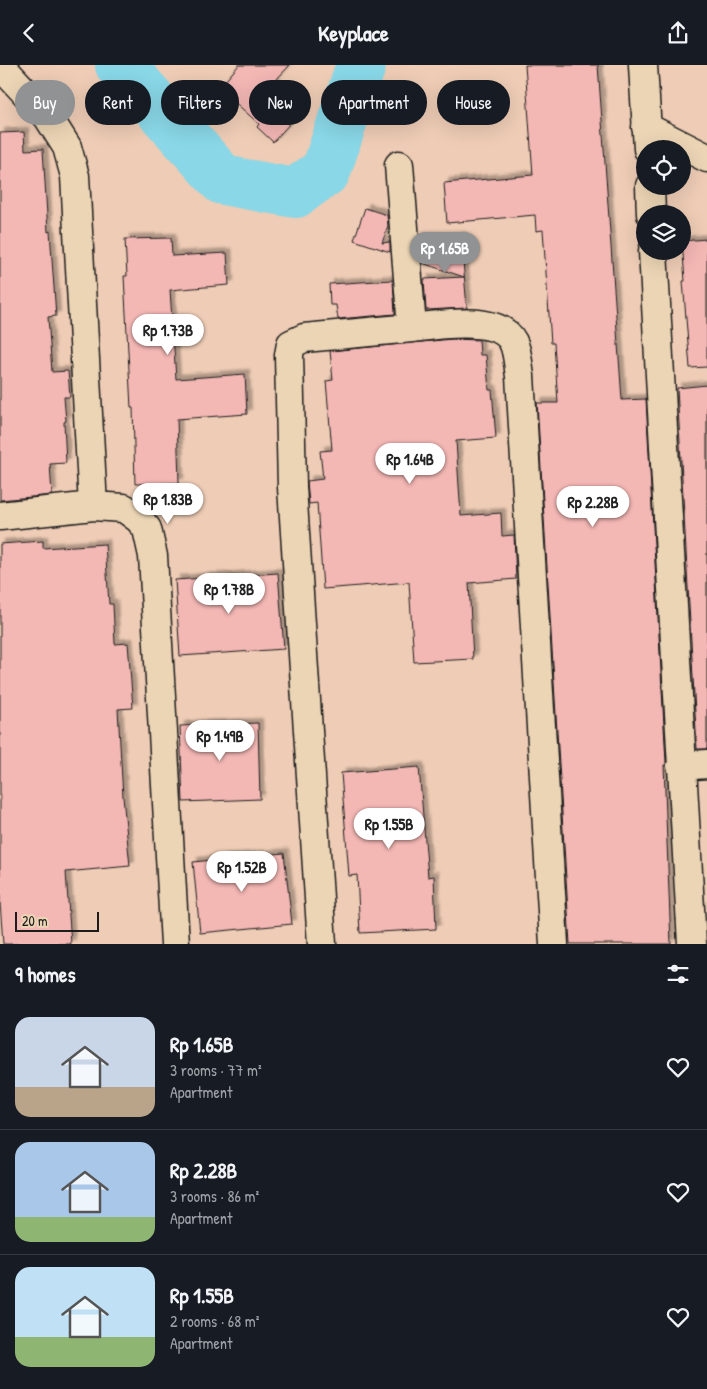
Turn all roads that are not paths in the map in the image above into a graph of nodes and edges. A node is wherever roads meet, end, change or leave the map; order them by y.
1 (0, 65) edge
2 (643, 65) edge
3 (647, 138) edge
4 (707, 159) edge
5 (399, 165) dead end
6 (654, 260) edge
7 (412, 328) junction
8 (93, 506) junction
9 (0, 516) edge
10 (694, 765) edge
11 (175, 944) edge
12 (322, 944) edge
13 (554, 944) edge
14 (692, 944) edge

1 - 8 street
2 - 3 street
3 - 4 street
5 - 7 street
6 - 10 street
7 - 12 street
7 - 13 street
8 - 9 street
8 - 11 street
10 - 14 street

